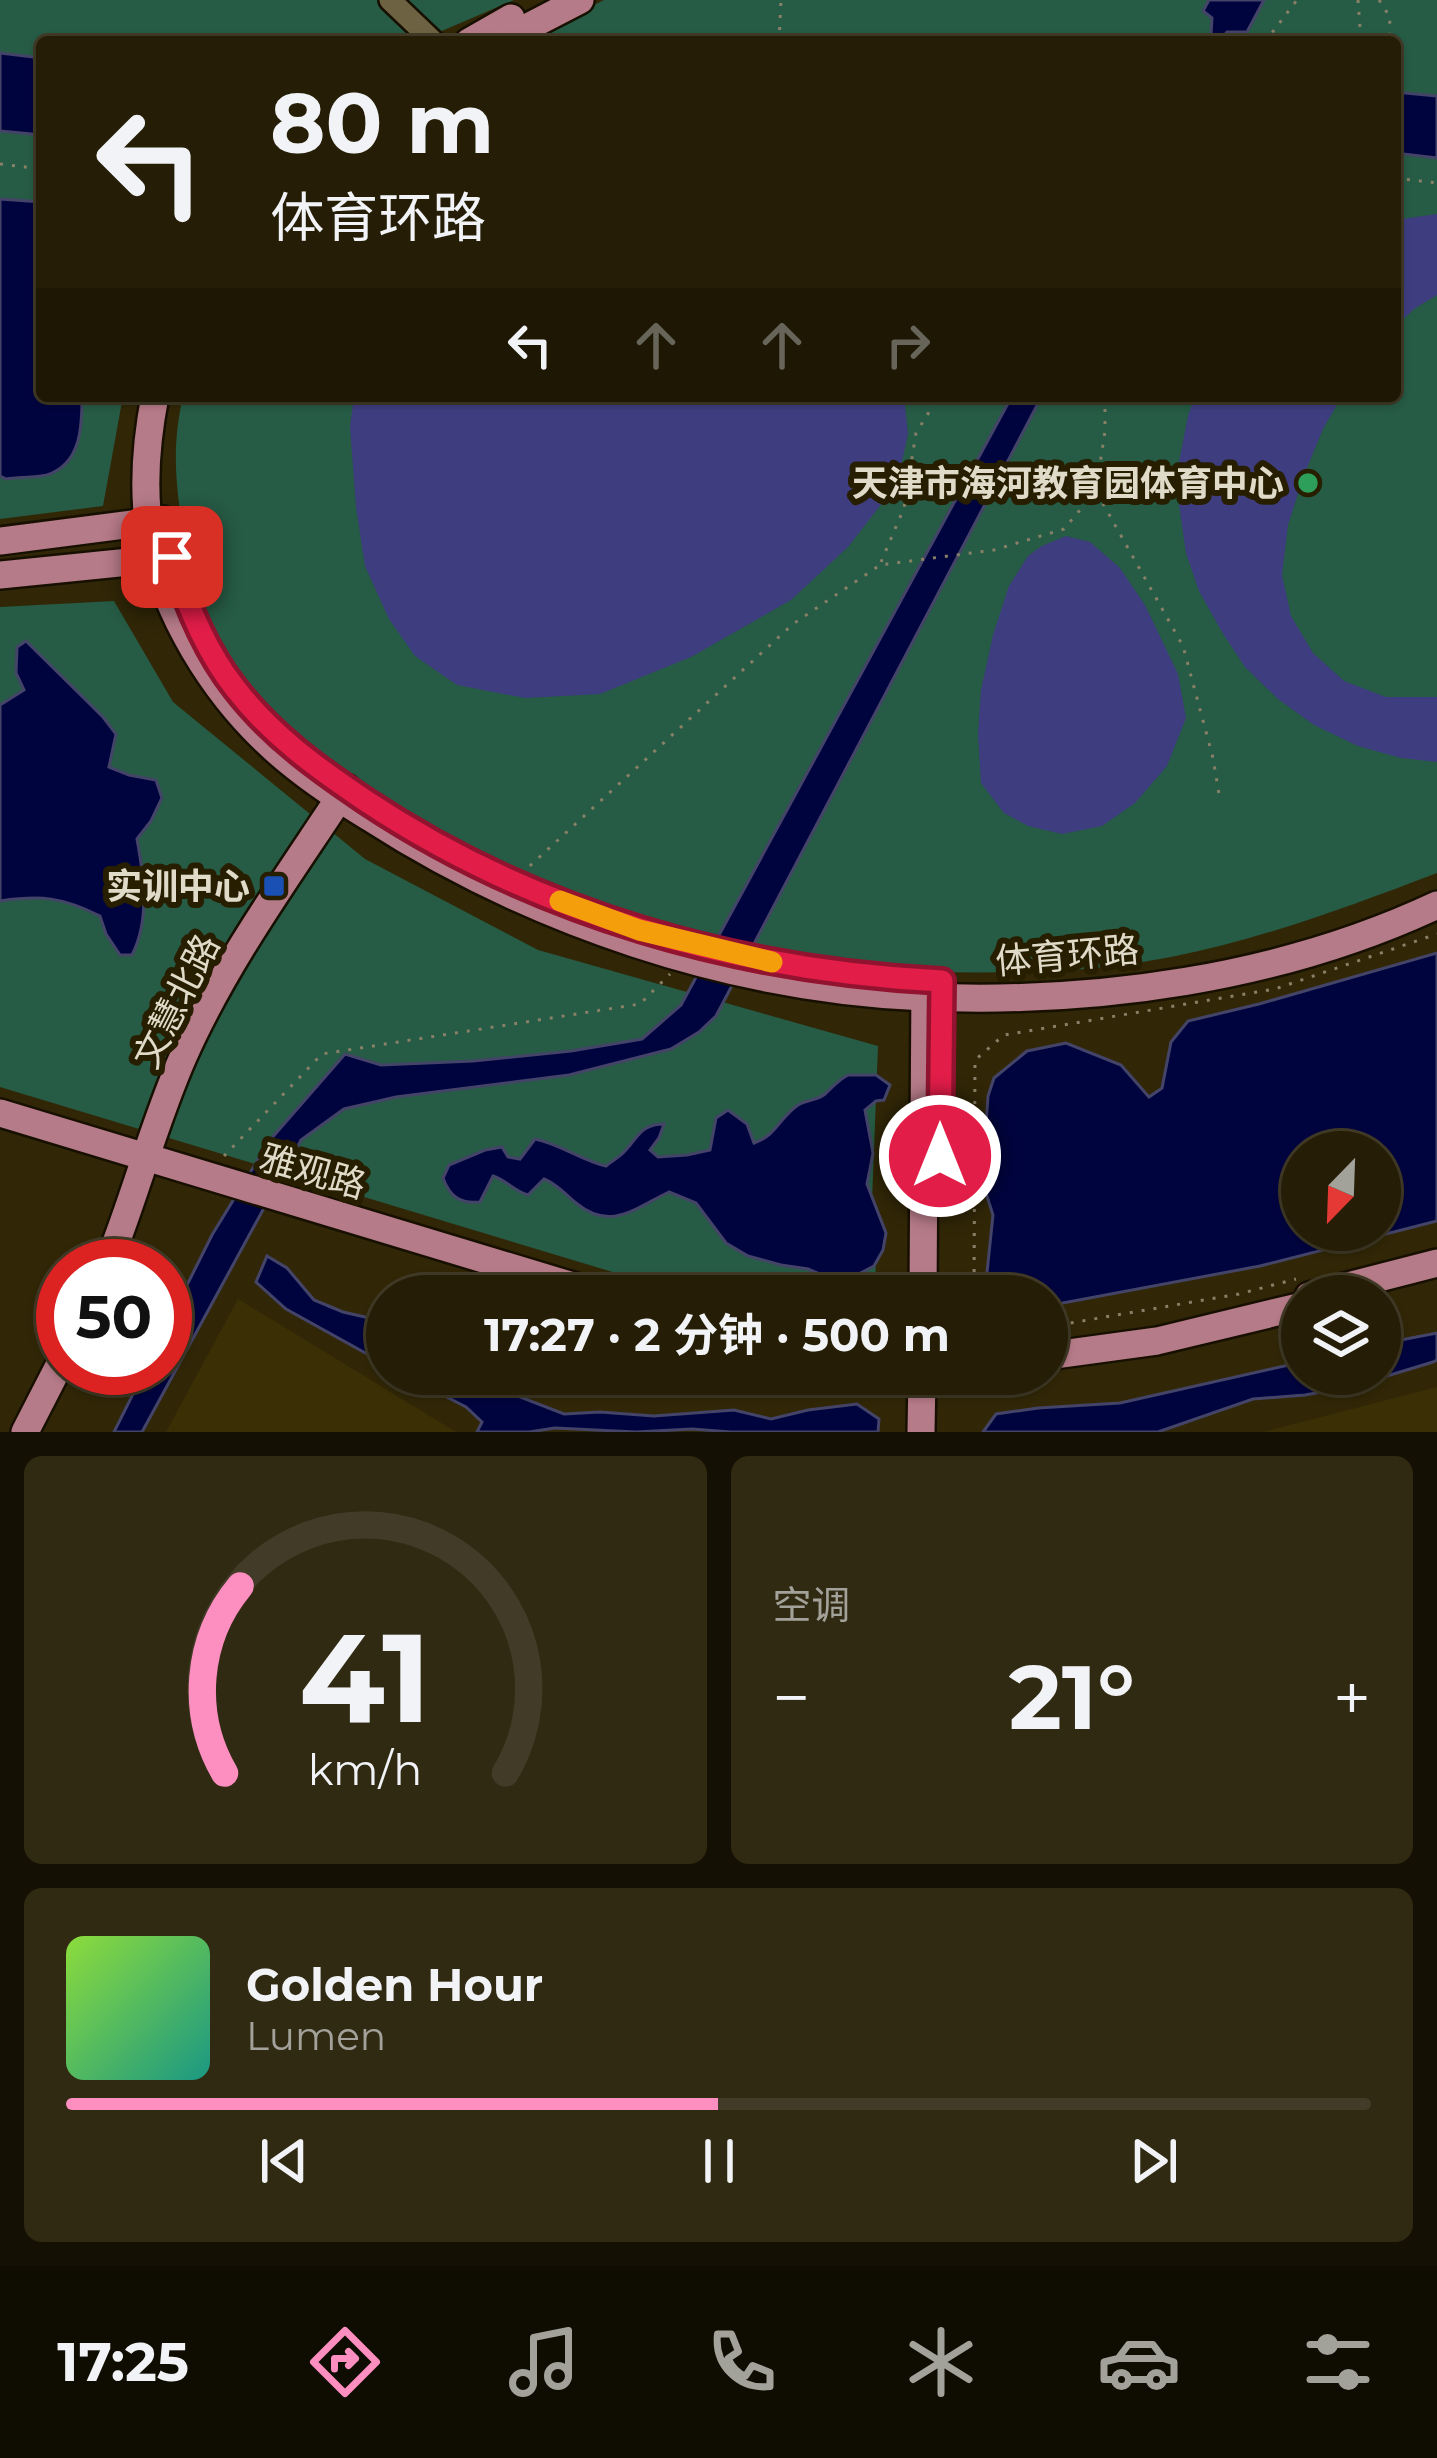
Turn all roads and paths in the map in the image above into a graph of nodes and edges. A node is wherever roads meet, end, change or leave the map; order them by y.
1 (390, 0) edge
2 (547, 0) edge
3 (580, 0) edge
4 (782, 0) edge
5 (1297, 0) edge
6 (1358, 0) edge
7 (1379, 0) edge
8 (428, 36) edge
9 (480, 36) edge
10 (511, 36) edge
11 (779, 36) edge
12 (1270, 36) edge
13 (1361, 36) edge
14 (1388, 36) edge
15 (0, 164) edge
16 (36, 168) edge
17 (1401, 179) edge
18 (1437, 183) edge
19 (154, 402) edge
20 (166, 402) edge
21 (935, 402) edge
22 (1105, 402) edge
23 (1096, 491) junction
24 (156, 520) junction
25 (0, 542) edge
26 (164, 558) junction
27 (880, 565) junction
28 (0, 575) edge
29 (348, 797) junction
30 (1220, 800) dead end
31 (514, 881) junction
32 (1437, 891) edge
33 (1437, 905) edge
34 (1437, 934) edge
35 (692, 958) junction
36 (933, 989) junction
37 (0, 1117) edge
38 (150, 1163) junction
39 (205, 1180) junction
40 (291, 1206) junction
41 (118, 1239) edge
42 (128, 1239) edge
43 (1437, 1267) edge
44 (509, 1275) edge
45 (532, 1275) edge
46 (924, 1275) edge
47 (939, 1275) edge
48 (974, 1275) edge
49 (1398, 1275) edge
50 (1401, 1278) edge
51 (1281, 1294) edge
52 (1281, 1301) edge
53 (1068, 1324) edge
54 (1068, 1350) edge
55 (44, 1395) edge
56 (59, 1395) edge
57 (922, 1395) edge
58 (938, 1395) edge
59 (25, 1432) edge
60 (40, 1432) edge
61 (921, 1432) edge
62 (937, 1432) edge

1 - 8 street
2 - 9 main road
3 - 10 main road
4 - 11 path
5 - 12 path
6 - 13 path
7 - 14 path
15 - 16 path
17 - 18 path
19 - 24 main road, 体育环路
20 - 24 main road, 体育环路
21 - 27 path
22 - 23 path
23 - 27 path
23 - 30 path
24 - 25 main road
24 - 26 main road, 体育环路
26 - 28 main road
26 - 29 main road, 体育环路
27 - 31 path
29 - 31 main road, 体育环路
29 - 35 main road, 体育环路
29 - 38 main road, 文慧北路
31 - 35 main road, 体育环路
32 - 36 main road, 体育环路
33 - 36 main road, 体育环路
34 - 48 path
35 - 36 main road, 体育环路
35 - 39 path
36 - 46 main road
36 - 47 main road
37 - 38 main road, 雅观路
38 - 39 main road, 雅观路
38 - 41 main road, 文慧北路
38 - 42 main road, 文慧北路
39 - 40 main road, 雅观路
40 - 44 main road, 雅观路
40 - 45 main road, 雅观路
43 - 49 main road
43 - 50 main road
51 - 53 path
52 - 54 main road
55 - 59 main road
56 - 60 main road
57 - 61 main road
58 - 62 main road

